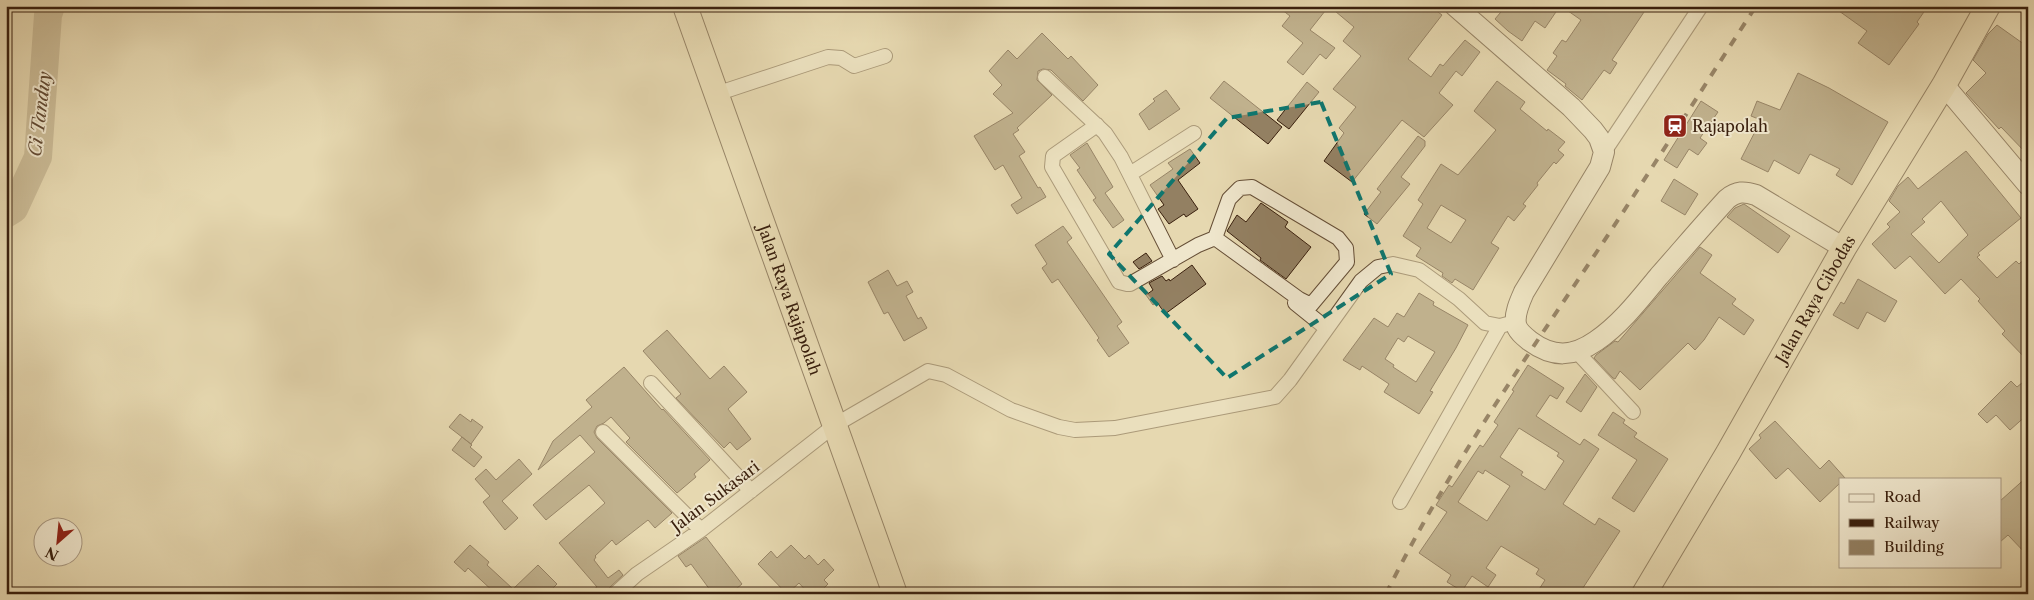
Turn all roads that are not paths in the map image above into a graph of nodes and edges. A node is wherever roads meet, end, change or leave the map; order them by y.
1 (685, 6) edge
2 (1455, 6) edge
3 (1701, 6) edge
4 (1988, 6) edge
5 (885, 56) dead end
6 (1045, 77) dead end
7 (1944, 85) junction
8 (716, 94) junction
9 (1097, 125) junction
10 (1194, 133) dead end
11 (1604, 152) junction
12 (1130, 174) junction
13 (2028, 185) edge
14 (1215, 238) junction
15 (1844, 248) junction
16 (1173, 260) junction
17 (1118, 294) dead end
18 (1311, 305) junction
19 (1508, 324) junction
20 (1326, 328) junction
21 (1577, 352) junction
22 (651, 383) dead end
23 (1633, 412) dead end
24 (835, 425) junction
25 (603, 432) dead end
26 (752, 490) junction
27 (1400, 502) dead end
28 (701, 530) junction
29 (615, 594) edge
30 (895, 594) edge
31 (1644, 594) edge

1 - 8 highway, Jalan Raya Rajapolah
2 - 11 main road
3 - 11 street
4 - 7 highway, Jalan Raya Cibodas
5 - 8 street
6 - 9 street
7 - 13 main road
7 - 15 highway, Jalan Raya Cibodas
8 - 24 highway, Jalan Raya Rajapolah
9 - 12 street
9 - 16 street
10 - 12 street
11 - 19 main road
12 - 16 street
14 - 16 street
14 - 18 street
14 - 18 street
15 - 21 main road
15 - 31 highway, Jalan Raya Cibodas
16 - 17 street
16 - 20 street
18 - 20 street
19 - 20 street, Jalan Sukasari
19 - 21 main road
19 - 27 street
20 - 24 street, Jalan Sukasari
21 - 23 street
22 - 26 street
24 - 26 street, Jalan Sukasari
24 - 30 highway, Jalan Raya Rajapolah
25 - 28 street
26 - 28 street, Jalan Sukasari
28 - 29 street, Jalan Sukasari

